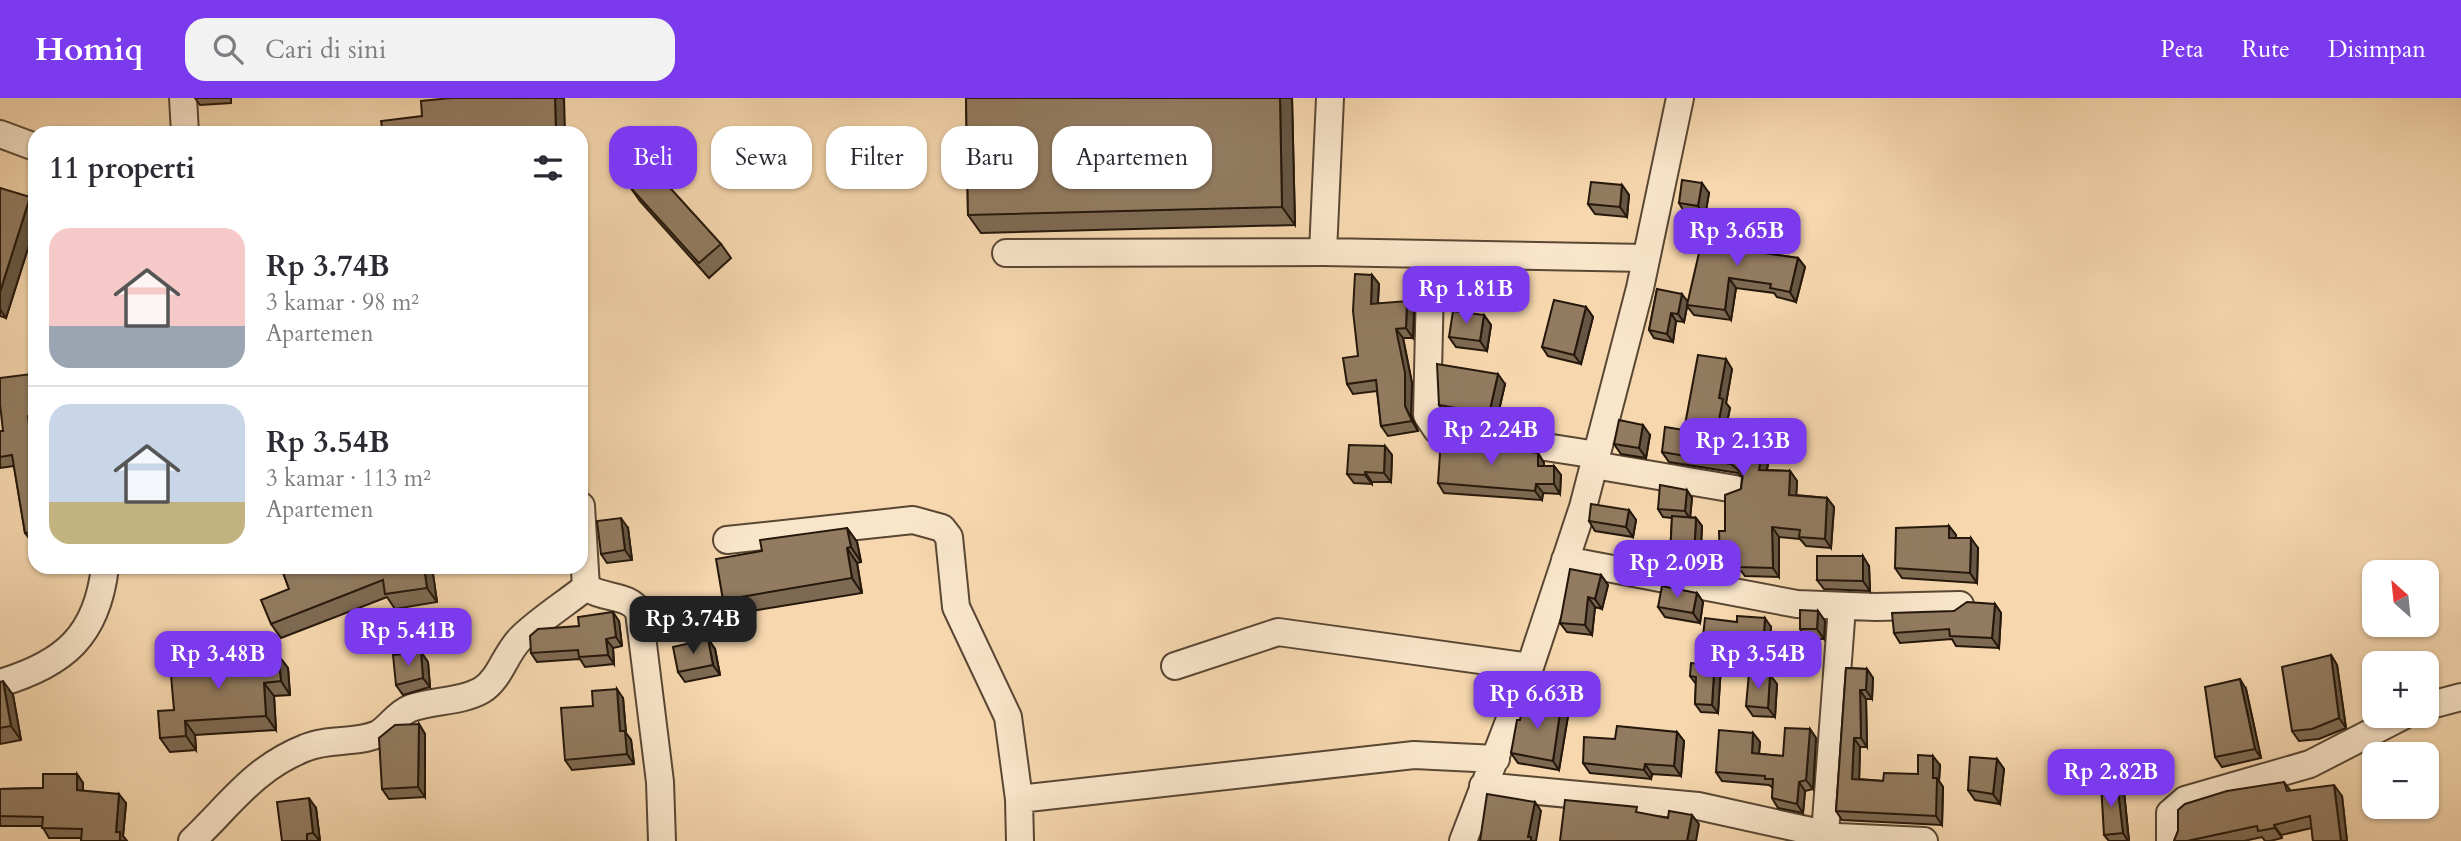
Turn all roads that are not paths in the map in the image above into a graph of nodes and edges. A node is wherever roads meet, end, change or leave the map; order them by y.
1 (183, 98) edge
2 (1330, 98) edge
3 (1680, 98) edge
4 (185, 126) edge
5 (0, 134) edge
6 (28, 144) edge
7 (1322, 252) junction
8 (1006, 253) dead end
9 (1646, 258) junction
10 (1430, 286) dead end
11 (1595, 460) junction
12 (1735, 489) edge
13 (727, 540) dead end
14 (1565, 560) junction
15 (103, 574) edge
16 (585, 574) edge
17 (586, 587) junction
18 (1960, 605) edge
19 (1842, 607) junction
20 (1175, 666) dead end
21 (1530, 667) junction
22 (0, 683) edge
23 (2461, 696) edge
24 (2439, 702) edge
25 (2380, 728) edge
26 (1496, 759) junction
27 (1483, 786) junction
28 (1019, 799) junction
29 (1769, 832) edge
30 (1825, 834) junction
31 (192, 841) edge
32 (662, 841) edge
33 (1020, 841) edge
34 (1463, 841) edge
35 (1924, 841) edge
36 (2170, 841) edge

1 - 4 street
2 - 7 street
3 - 9 street
5 - 6 street
7 - 8 street
7 - 9 street
9 - 11 street
10 - 11 street
11 - 12 street
11 - 14 street
13 - 28 street
14 - 19 street
14 - 21 street
15 - 22 street
16 - 17 street
17 - 31 street
17 - 32 street
18 - 19 street
19 - 30 street
20 - 21 street
21 - 26 street
23 - 24 street
25 - 36 street
26 - 27 street
26 - 28 street
27 - 29 street
27 - 34 street
28 - 33 street
29 - 30 street
30 - 35 street

